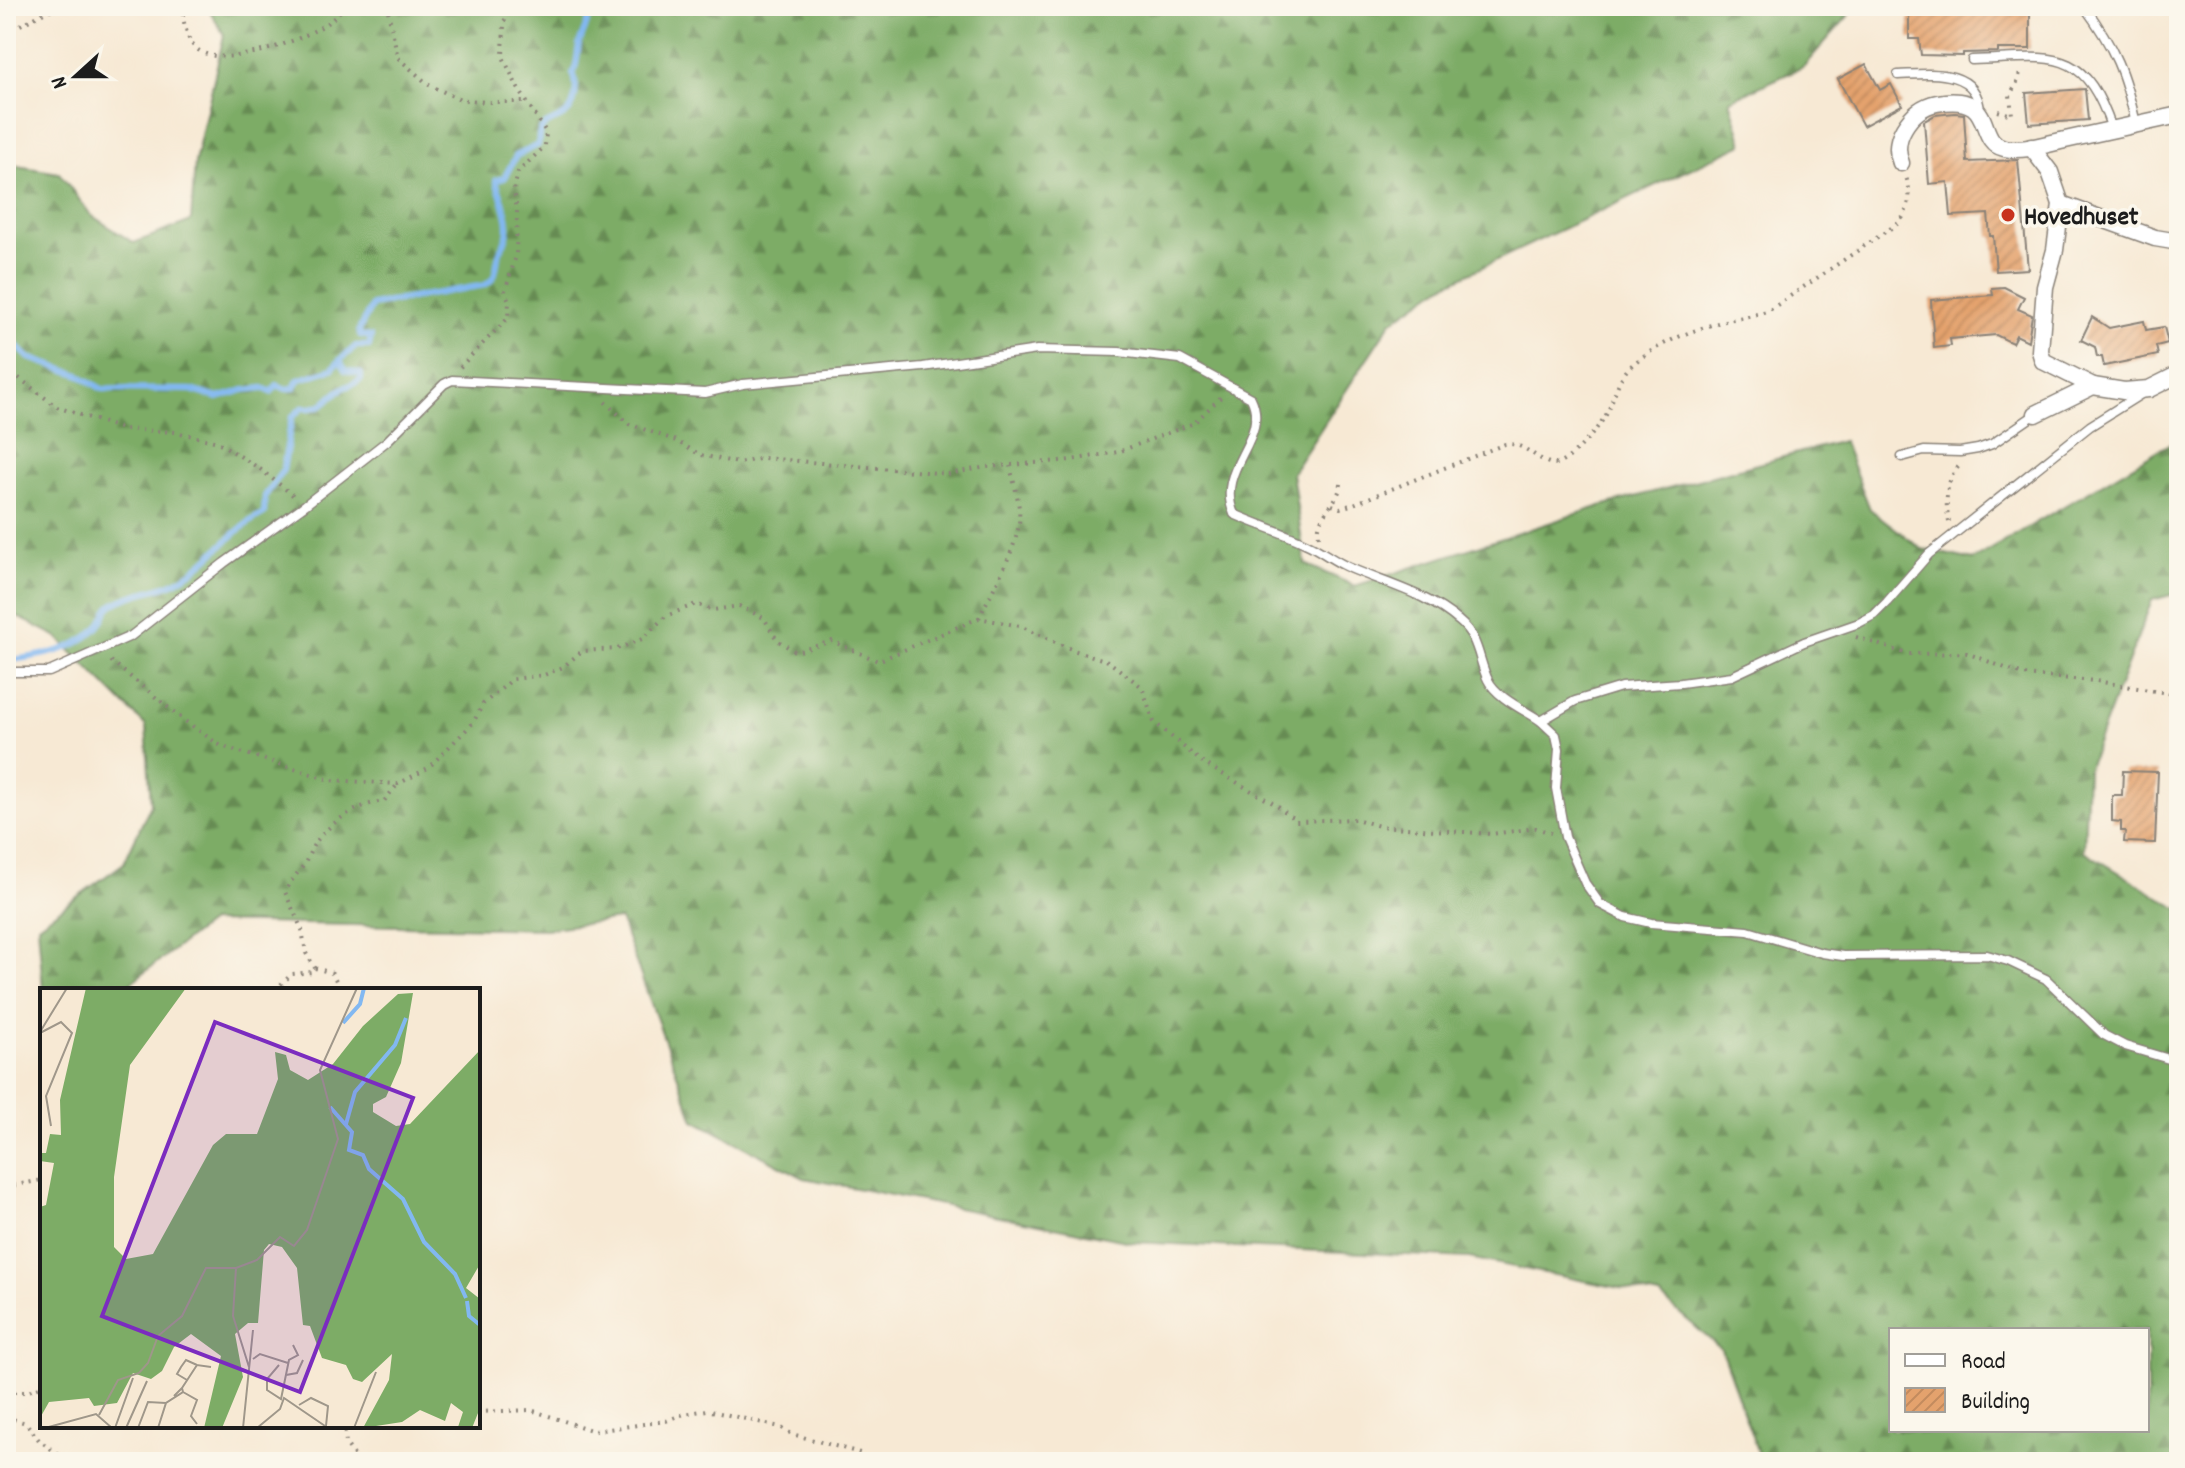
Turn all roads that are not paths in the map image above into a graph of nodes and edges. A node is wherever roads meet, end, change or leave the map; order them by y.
1 (2084, 6) edge
2 (1972, 60) dead end
3 (1898, 75) dead end
4 (1988, 109) junction
5 (2179, 115) edge
6 (2136, 125) junction
7 (2112, 130) junction
8 (2031, 147) junction
9 (1901, 163) road end
10 (2061, 204) junction
11 (2179, 242) edge
12 (2179, 374) edge
13 (2093, 386) junction
14 (2149, 389) junction
15 (2036, 414) joint
16 (1902, 457) dead end
17 (6, 672) edge
18 (1541, 721) junction
19 (2179, 1062) edge

1 - 6 lane
2 - 7 lane
3 - 4 lane
4 - 8 street
4 - 9 street
5 - 6 street
6 - 7 street
7 - 8 street
8 - 10 street
10 - 11 street
10 - 13 street
12 - 14 street
13 - 14 street
13 - 15 street
14 - 18 lane
15 - 16 lane
17 - 18 lane
18 - 19 lane

